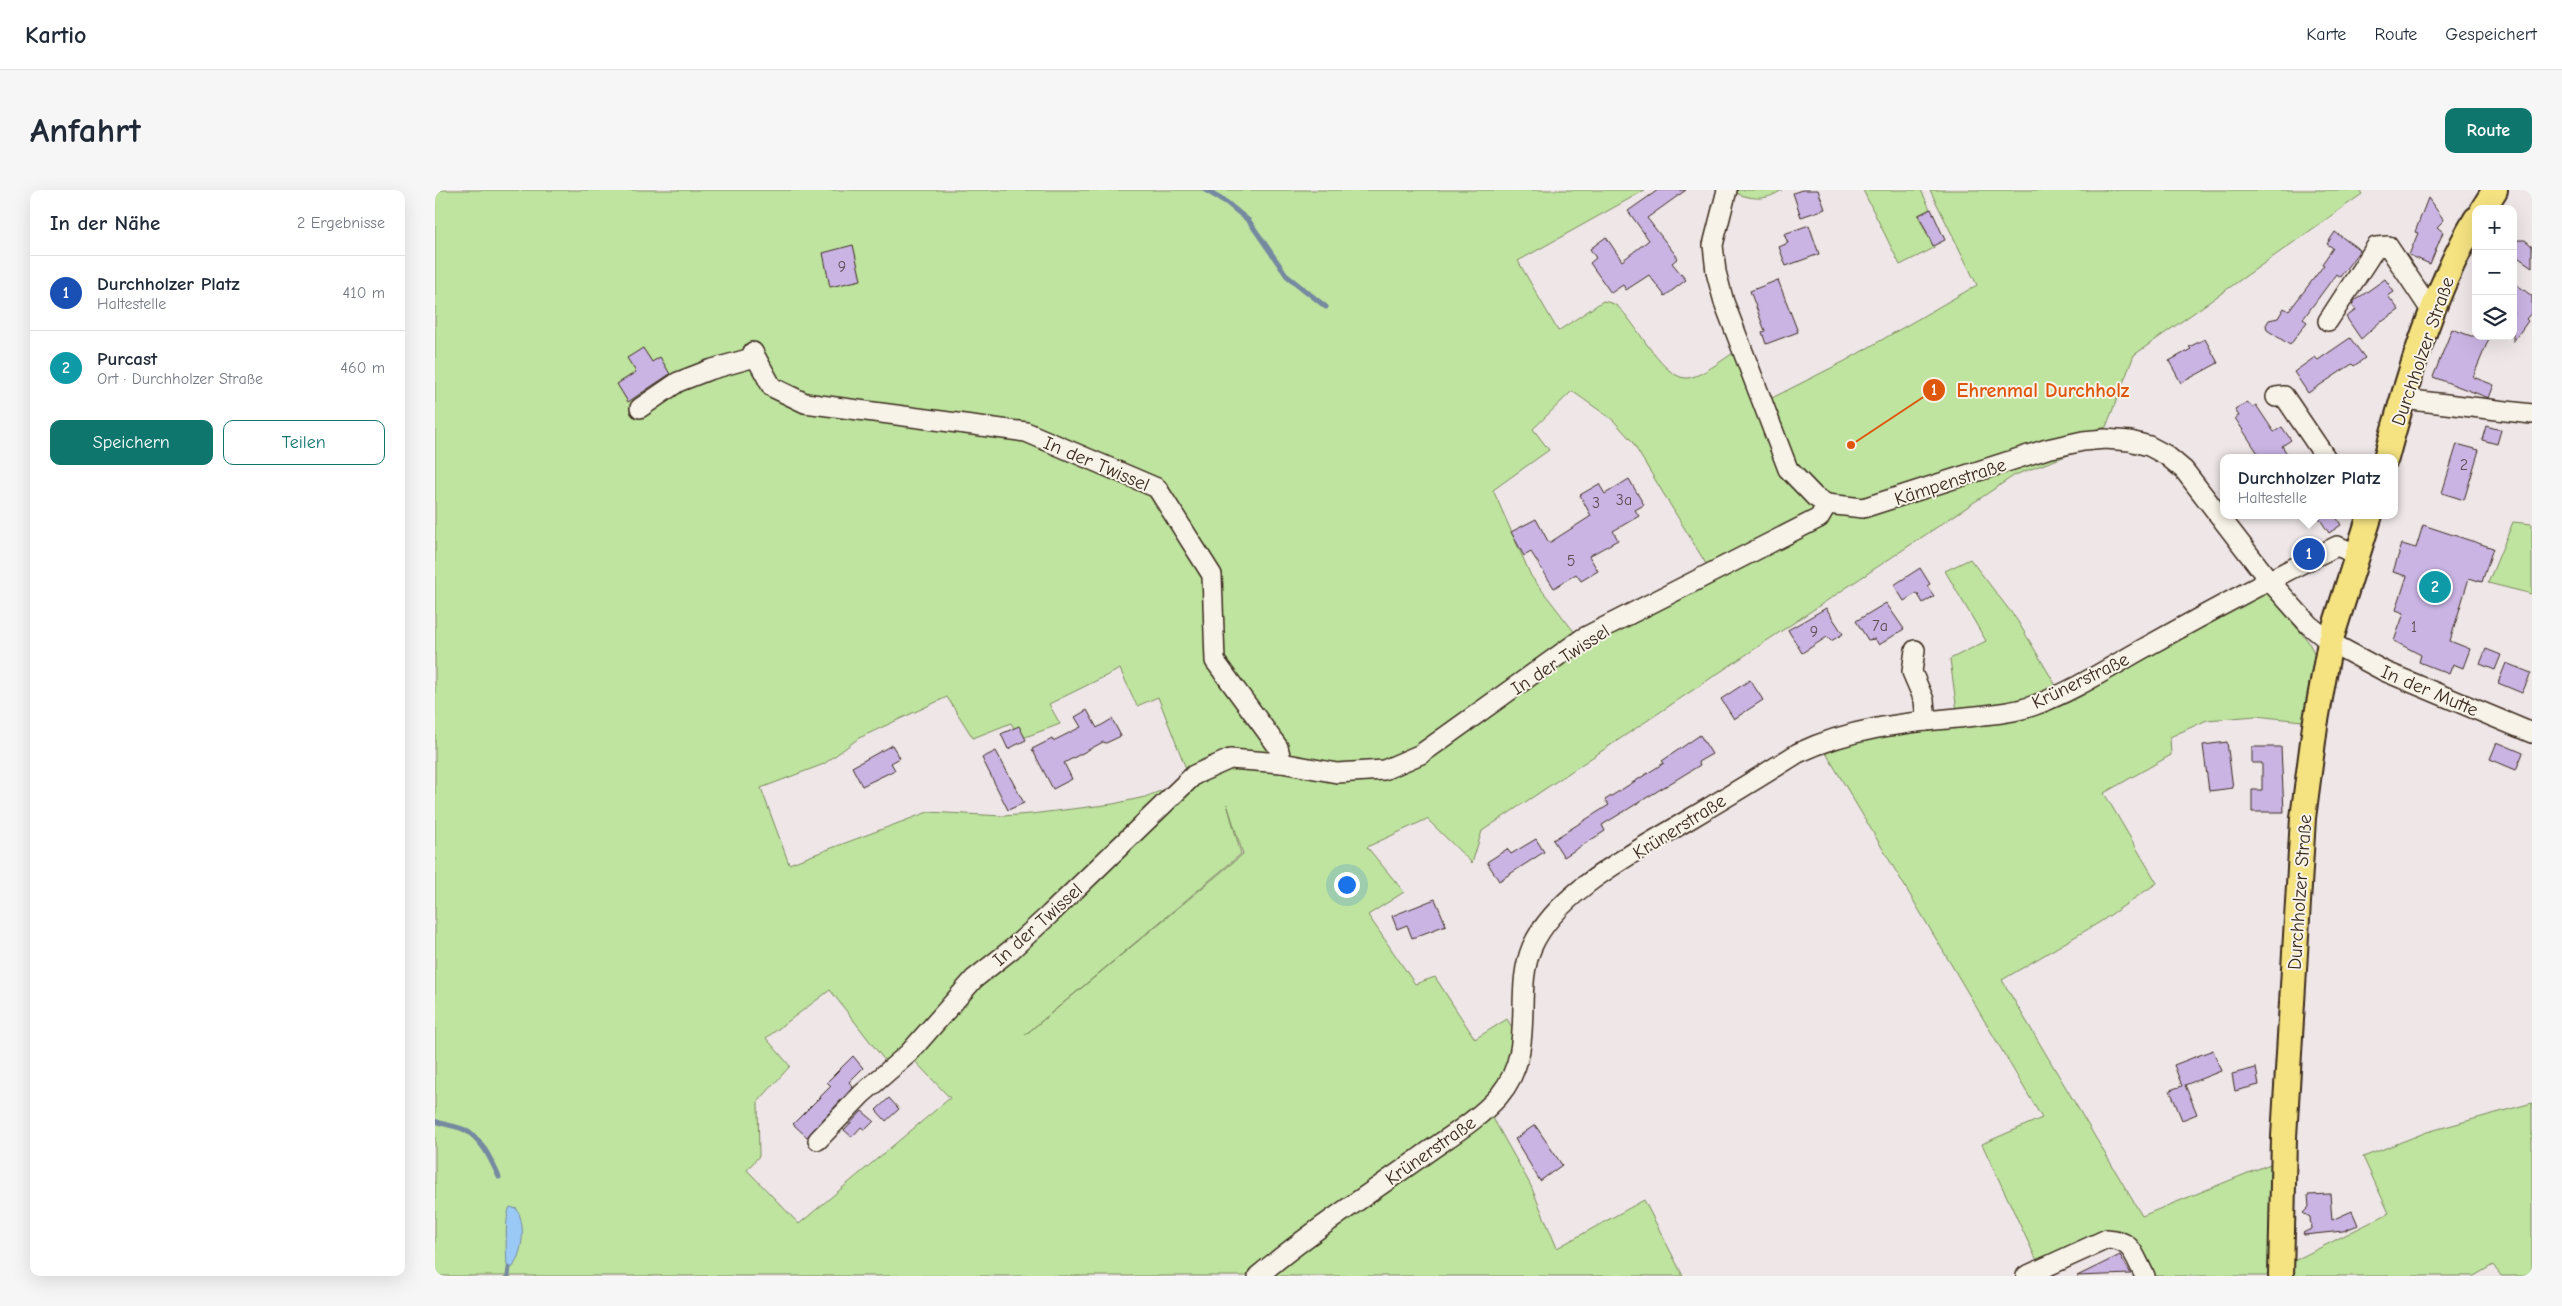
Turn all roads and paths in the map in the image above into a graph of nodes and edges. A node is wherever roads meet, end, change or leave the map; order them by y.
1 (1727, 190) edge
2 (2495, 190) edge
3 (2486, 205) edge
4 (2472, 226) edge
5 (2432, 312) junction
6 (2328, 321) dead end
7 (2275, 397) dead end
8 (2403, 399) junction
9 (640, 408) dead end
10 (2532, 414) edge
11 (2323, 454) edge
12 (2387, 454) edge
13 (1827, 504) junction
14 (2220, 517) edge
15 (2222, 519) edge
16 (2367, 519) edge
17 (2356, 554) junction
18 (2268, 579) junction
19 (2330, 642) junction
20 (1915, 650) dead end
21 (1926, 721) junction
22 (2532, 733) edge
23 (1282, 763) junction
24 (818, 1140) dead end
25 (1258, 1276) edge
26 (2026, 1276) edge
27 (2145, 1276) edge
28 (2281, 1276) edge

1 - 13 street
2 - 3 main road
4 - 5 main road, Durchholzer Straße
5 - 6 street
5 - 8 main road, Durchholzer Straße
7 - 11 street
8 - 10 street
8 - 12 main road, Durchholzer Straße
9 - 23 street, In der Twissel
13 - 14 street, Kämpenstraße
13 - 23 street, In der Twissel
15 - 18 street, Kämpenstraße
16 - 17 main road, Durchholzer Straße
17 - 18 street, Krünerstraße
17 - 19 main road, Durchholzer Straße
18 - 19 street, Kämpenstraße
18 - 21 street, Krünerstraße
19 - 22 street, In der Mutte
19 - 28 main road, Durchholzer Straße
20 - 21 street
21 - 25 street, Krünerstraße
23 - 24 street, In der Twissel
26 - 27 street

